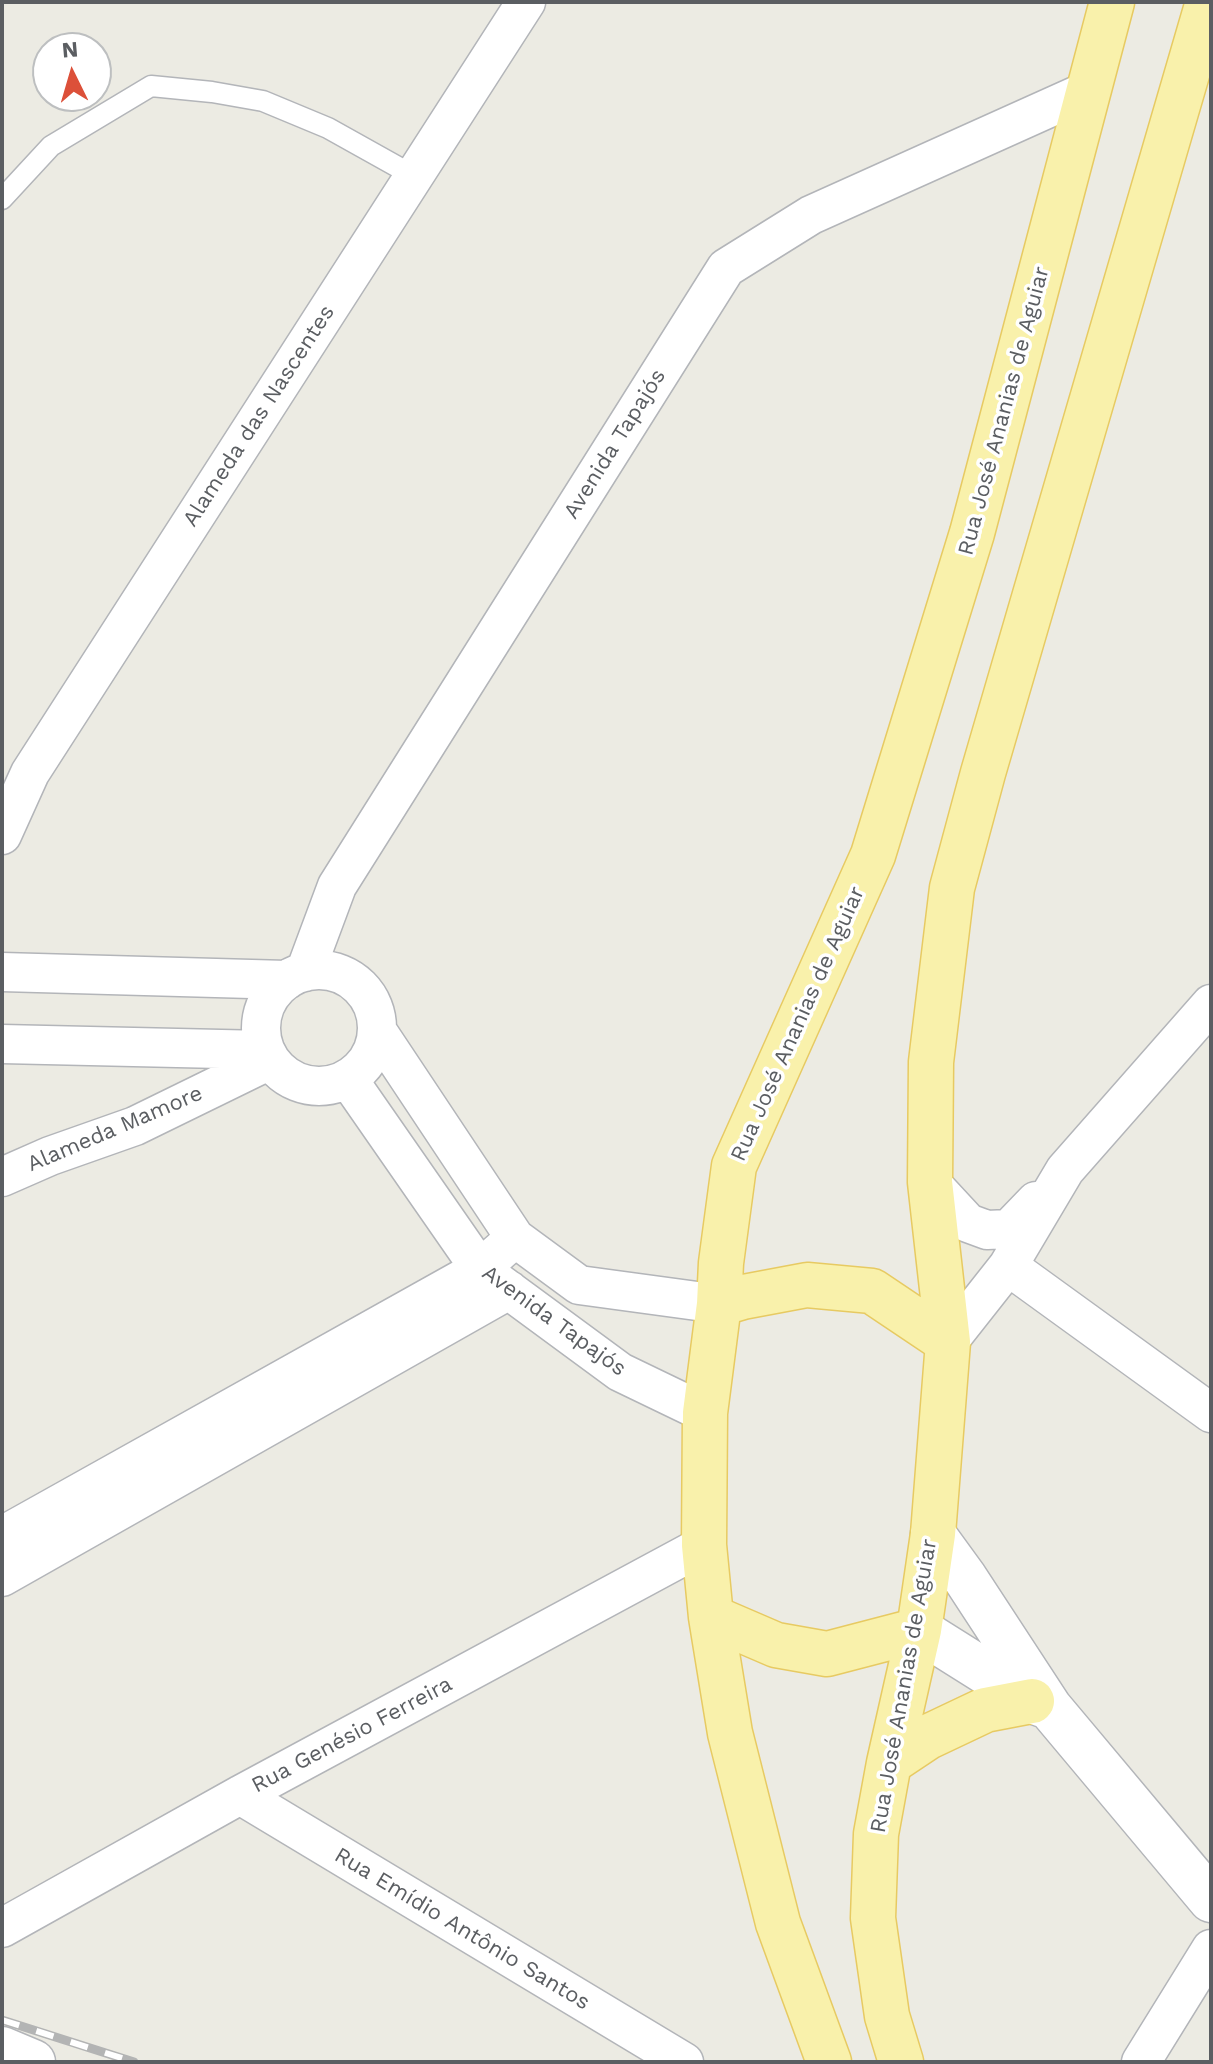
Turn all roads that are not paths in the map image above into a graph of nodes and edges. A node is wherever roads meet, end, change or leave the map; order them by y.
1 (526, 2) edge
2 (1112, 2) edge
3 (1208, 2) edge
4 (1089, 90) junction
5 (414, 176) junction
6 (2, 199) edge
7 (2, 835) edge
8 (2, 972) edge
9 (296, 976) junction
10 (1211, 1004) edge
11 (378, 1032) junction
12 (2, 1044) edge
13 (267, 1055) junction
14 (348, 1079) junction
15 (1065, 1170) junction
16 (2, 1177) edge
17 (930, 1182) junction
18 (515, 1238) junction
19 (1008, 1266) junction
20 (494, 1280) junction
21 (719, 1304) junction
22 (948, 1342) junction
23 (705, 1413) junction
24 (1211, 1413) edge
25 (933, 1534) junction
26 (2, 1536) edge
27 (704, 1545) junction
28 (2, 1577) edge
29 (711, 1617) junction
30 (919, 1630) junction
31 (1041, 1704) junction
32 (889, 1763) junction
33 (240, 1795) junction
34 (1211, 1900) edge
35 (2, 1928) edge
36 (1211, 1949) edge
37 (2, 2049) edge
38 (33, 2062) edge
39 (684, 2062) edge
40 (829, 2062) edge
41 (901, 2062) edge
42 (1141, 2062) edge

1 - 5 street, Alameda das Nascentes
2 - 4 main road, Rua José Ananias de Aguiar
3 - 17 main road, Rua José Ananias de Aguiar
4 - 9 street, Avenida Tapajós
4 - 21 main road, Rua José Ananias de Aguiar
5 - 6 lane
5 - 7 street, Alameda das Nascentes
8 - 9 street
9 - 11 street
9 - 13 street
10 - 15 street
11 - 14 street
11 - 18 street, Avenida Tapajós
12 - 13 street
13 - 14 street
13 - 16 street, Alameda Mamore
14 - 20 street, Avenida Tapajós
15 - 17 street
15 - 19 street
17 - 22 main road, Rua José Ananias de Aguiar
18 - 20 street
18 - 21 street, Avenida Tapajós
19 - 22 street
19 - 24 street
20 - 23 street, Avenida Tapajós
20 - 26 street
20 - 28 street
21 - 22 main road
21 - 23 main road, Rua José Ananias de Aguiar
22 - 25 main road, Rua José Ananias de Aguiar
23 - 27 main road, Rua José Ananias de Aguiar
25 - 30 main road, Rua José Ananias de Aguiar
25 - 31 street
27 - 29 main road, Rua José Ananias de Aguiar
27 - 33 street, Rua Genésio Ferreira
29 - 30 main road
29 - 40 main road, Rua José Ananias de Aguiar
30 - 31 street
30 - 32 main road, Rua José Ananias de Aguiar
31 - 32 main road
31 - 34 street
32 - 41 main road, Rua José Ananias de Aguiar
33 - 35 street, Rua Genésio Ferreira
33 - 39 street, Rua Emídio Antônio Santos
36 - 42 street
37 - 38 street

